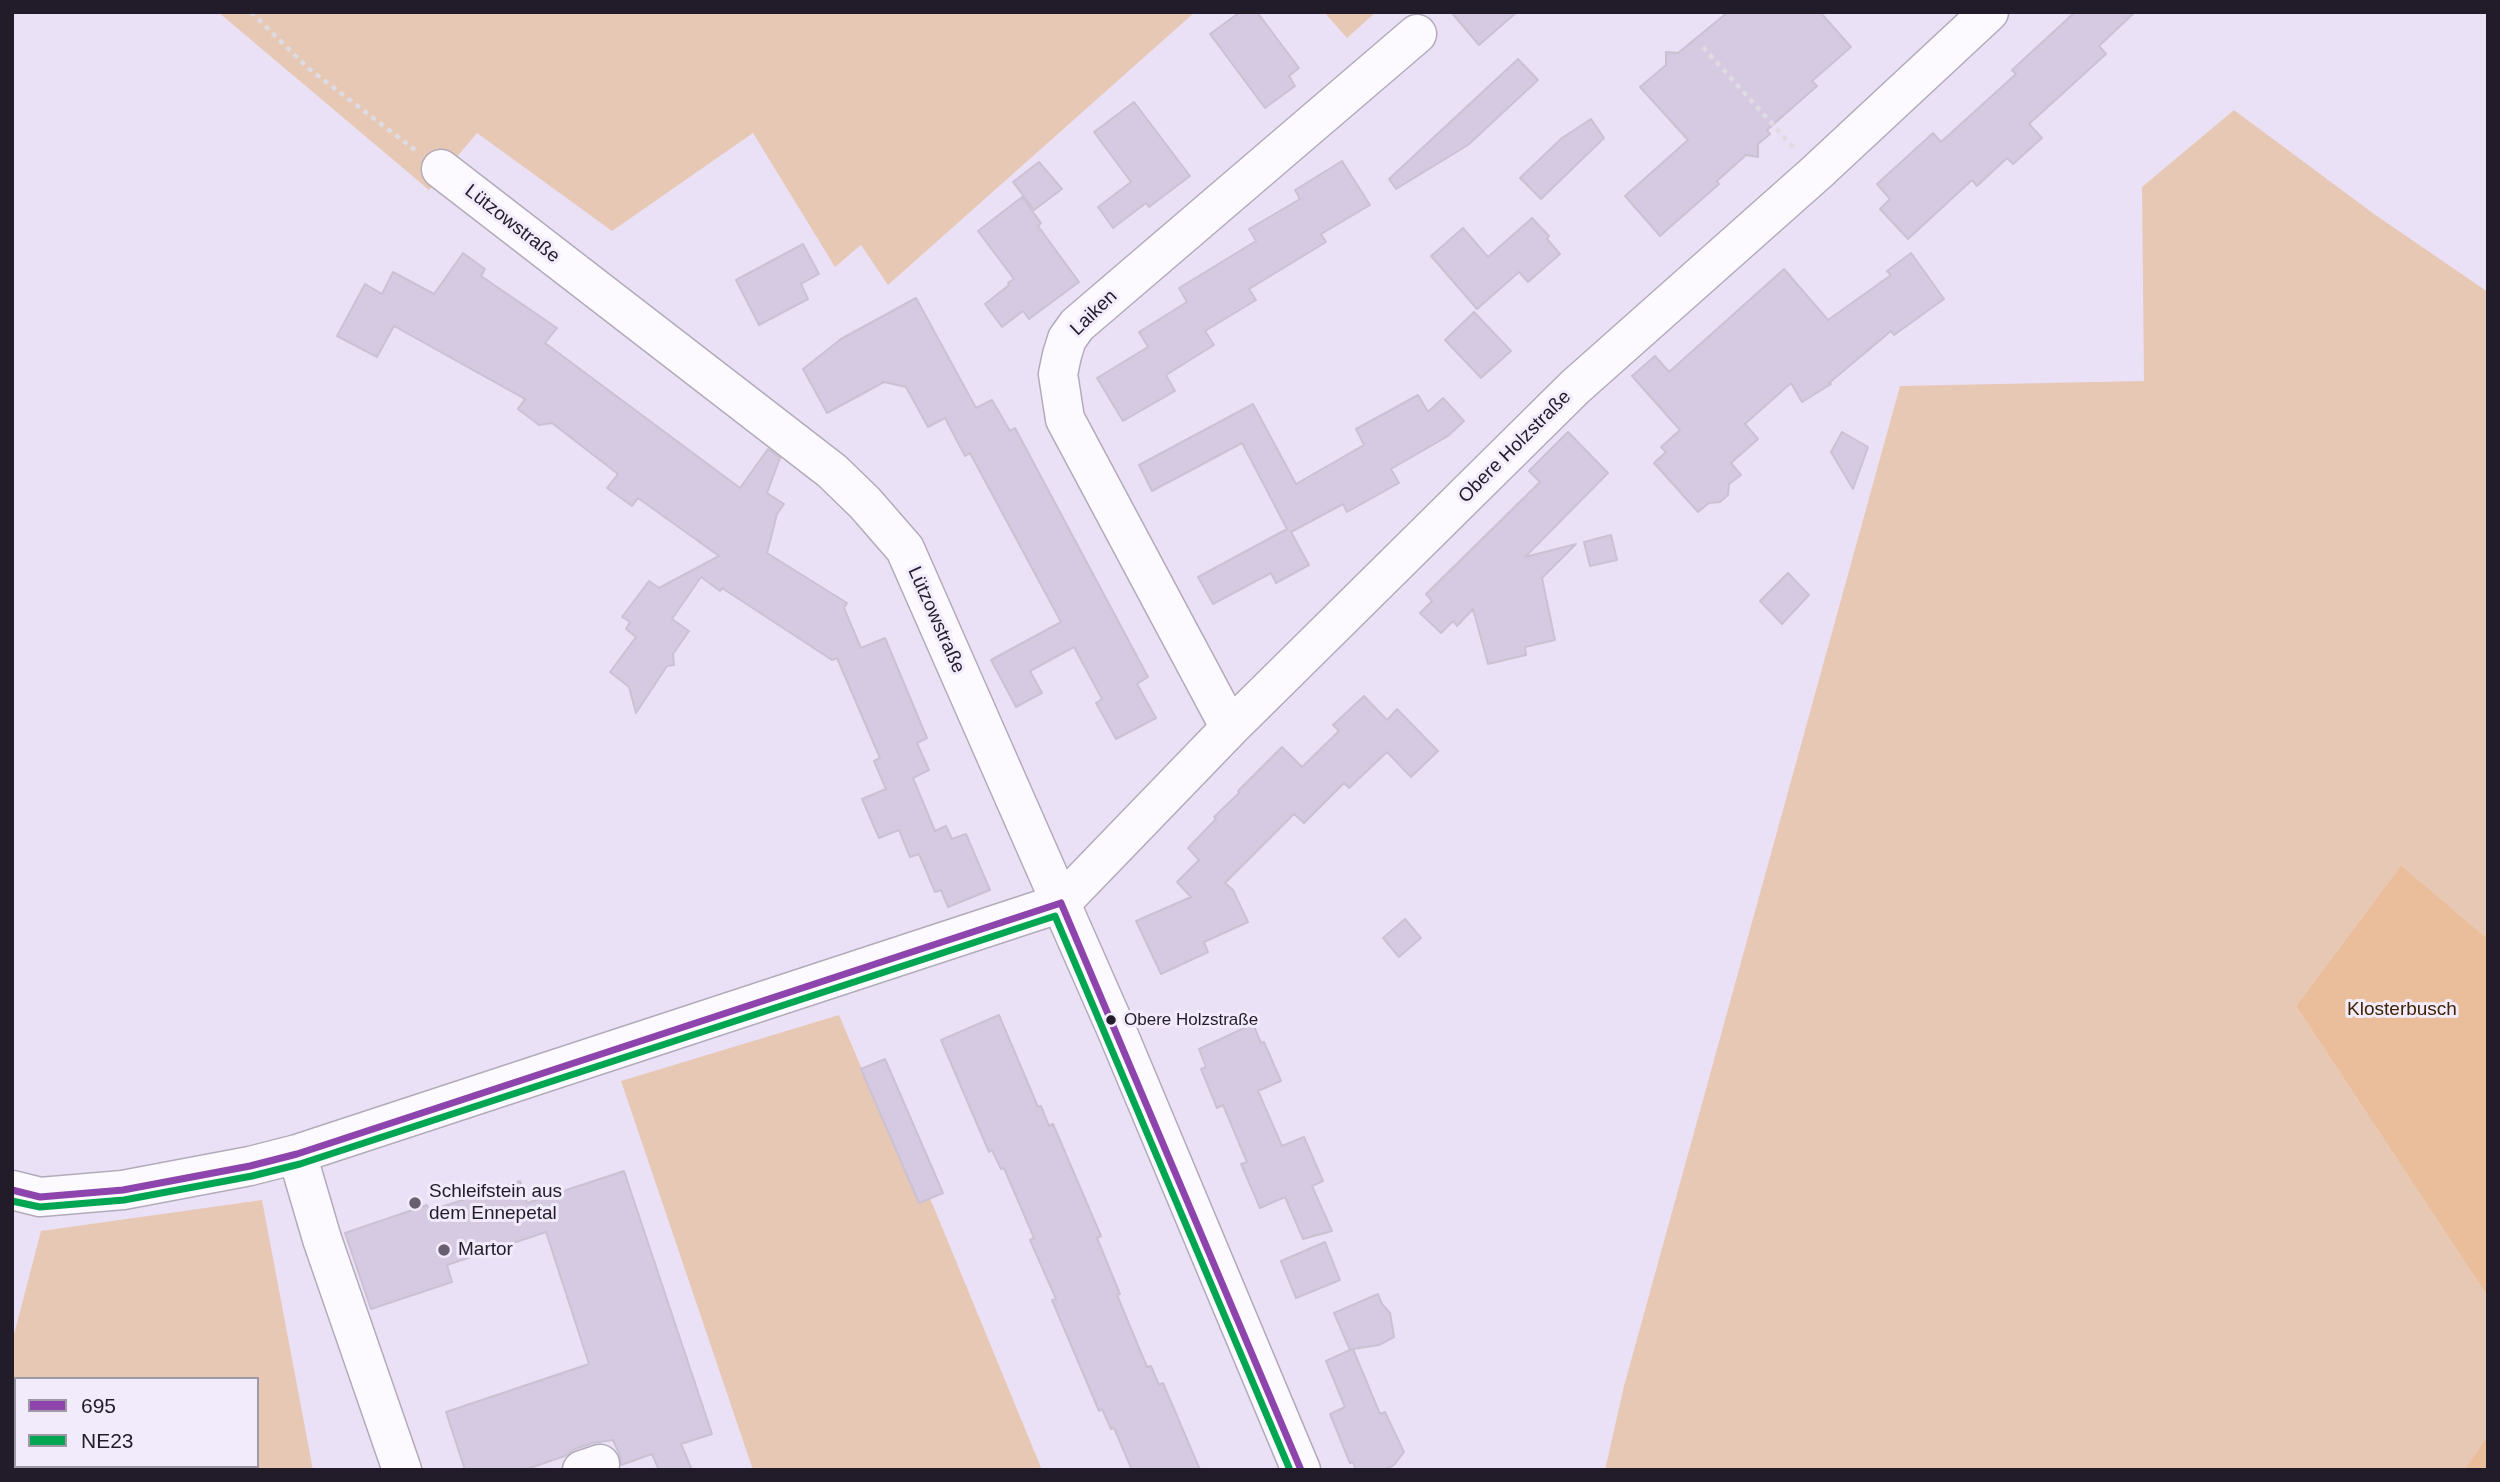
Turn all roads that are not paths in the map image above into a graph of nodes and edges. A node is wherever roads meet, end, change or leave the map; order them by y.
1 (1989, 12) edge
2 (1417, 34) dead end
3 (441, 169) road end
4 (1230, 728) junction
5 (1061, 902) junction
6 (297, 1153) junction
7 (12, 1190) edge
8 (402, 1470) edge
9 (1301, 1470) edge

1 - 4 street, Obere Holzstraße
2 - 4 street, Laiken
3 - 5 street, Lützowstraße
4 - 5 street, Obere Holzstraße
5 - 6 street
5 - 9 street, Lützowstraße
6 - 7 street
6 - 8 street

